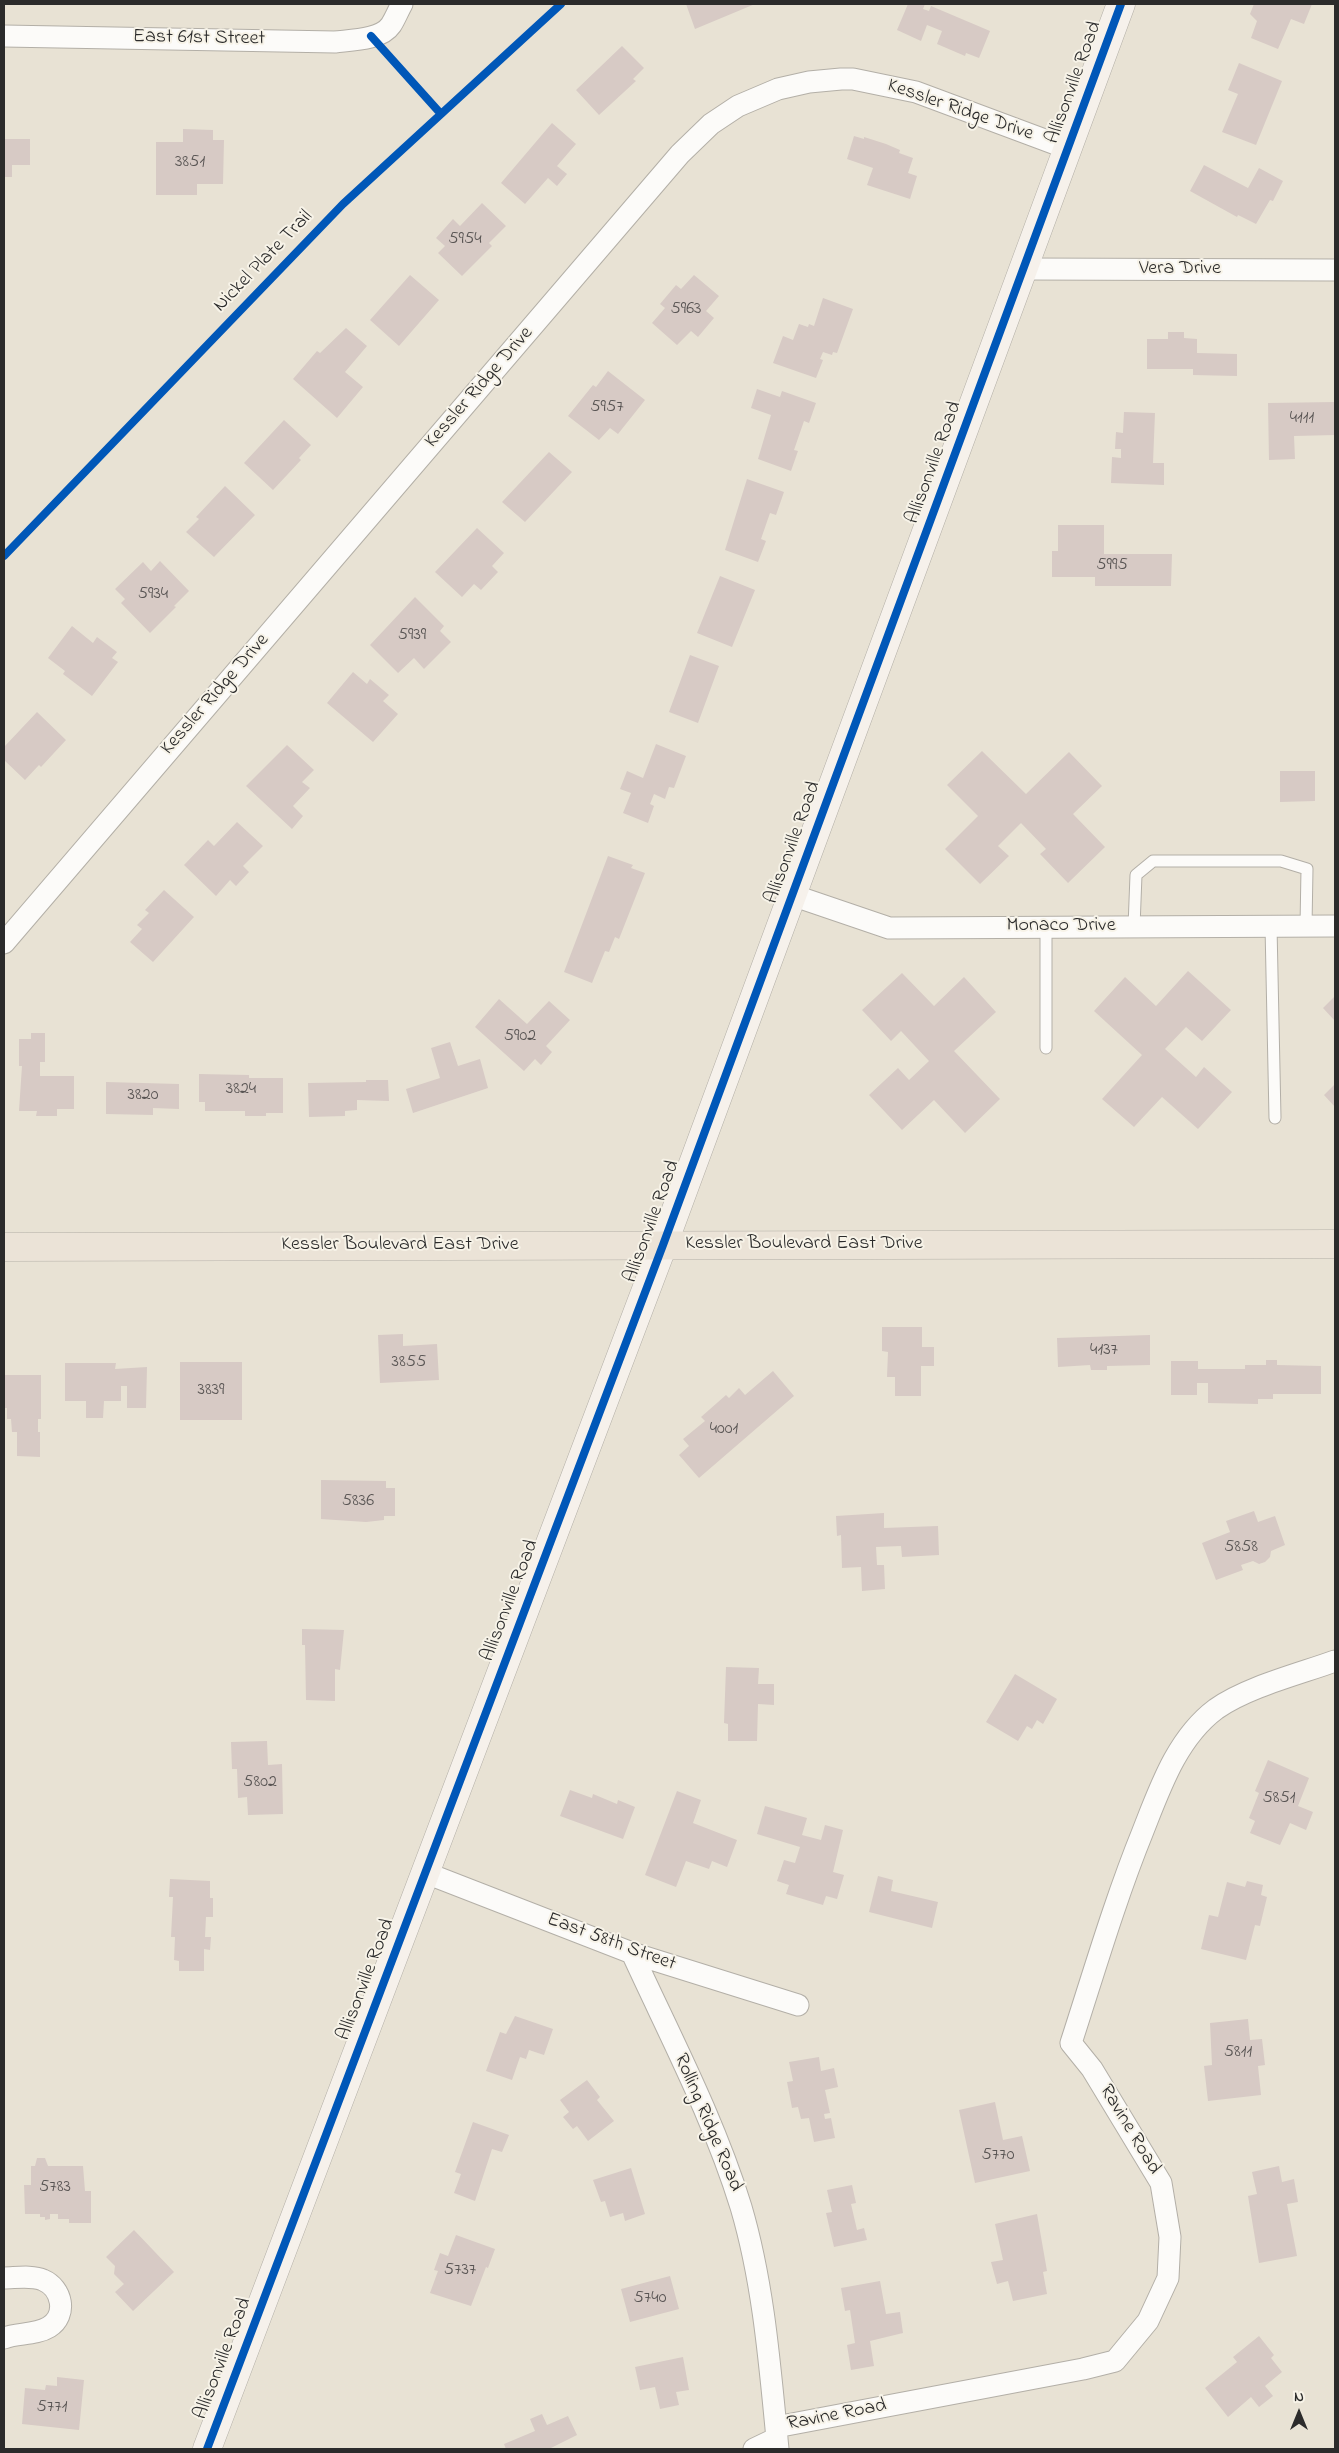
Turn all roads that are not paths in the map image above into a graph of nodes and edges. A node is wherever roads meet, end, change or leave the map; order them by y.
1 (402, 4) edge
2 (1121, 4) edge
3 (4, 36) edge
4 (1069, 149) junction
5 (1025, 269) junction
6 (1335, 270) edge
7 (792, 896) junction
8 (1271, 926) junction
9 (1306, 926) junction
10 (1335, 926) edge
11 (1046, 927) junction
12 (1134, 927) junction
13 (4, 943) edge
14 (1046, 1048) dead end
15 (1275, 1118) dead end
16 (1335, 1244) edge
17 (662, 1245) junction
18 (4, 1247) edge
19 (1335, 1661) edge
20 (426, 1873) junction
21 (632, 1953) junction
22 (798, 2005) dead end
23 (4, 2278) edge
24 (4, 2338) edge
25 (777, 2438) edge
26 (207, 2449) edge
27 (754, 2449) edge

1 - 3 street, East 61st Street
2 - 4 main road, Allisonville Road
4 - 5 main road, Allisonville Road
4 - 13 street, Kessler Ridge Drive
5 - 6 street, Vera Drive
5 - 7 main road, Allisonville Road
7 - 11 street, Monaco Drive
7 - 17 main road, Allisonville Road
8 - 9 street, Monaco Drive
8 - 12 street, Monaco Drive
8 - 15 lane
9 - 10 street, Monaco Drive
9 - 12 lane
11 - 12 street, Monaco Drive
11 - 14 lane
16 - 17 main road, Kessler Boulevard East Drive
17 - 18 main road, Kessler Boulevard East Drive
17 - 20 main road, Allisonville Road
19 - 25 street, Ravine Road
20 - 21 street, East 58th Street
20 - 26 main road, Allisonville Road
21 - 22 street, East 58th Street
21 - 25 street, Rolling Ridge Road
23 - 24 street
25 - 27 street

